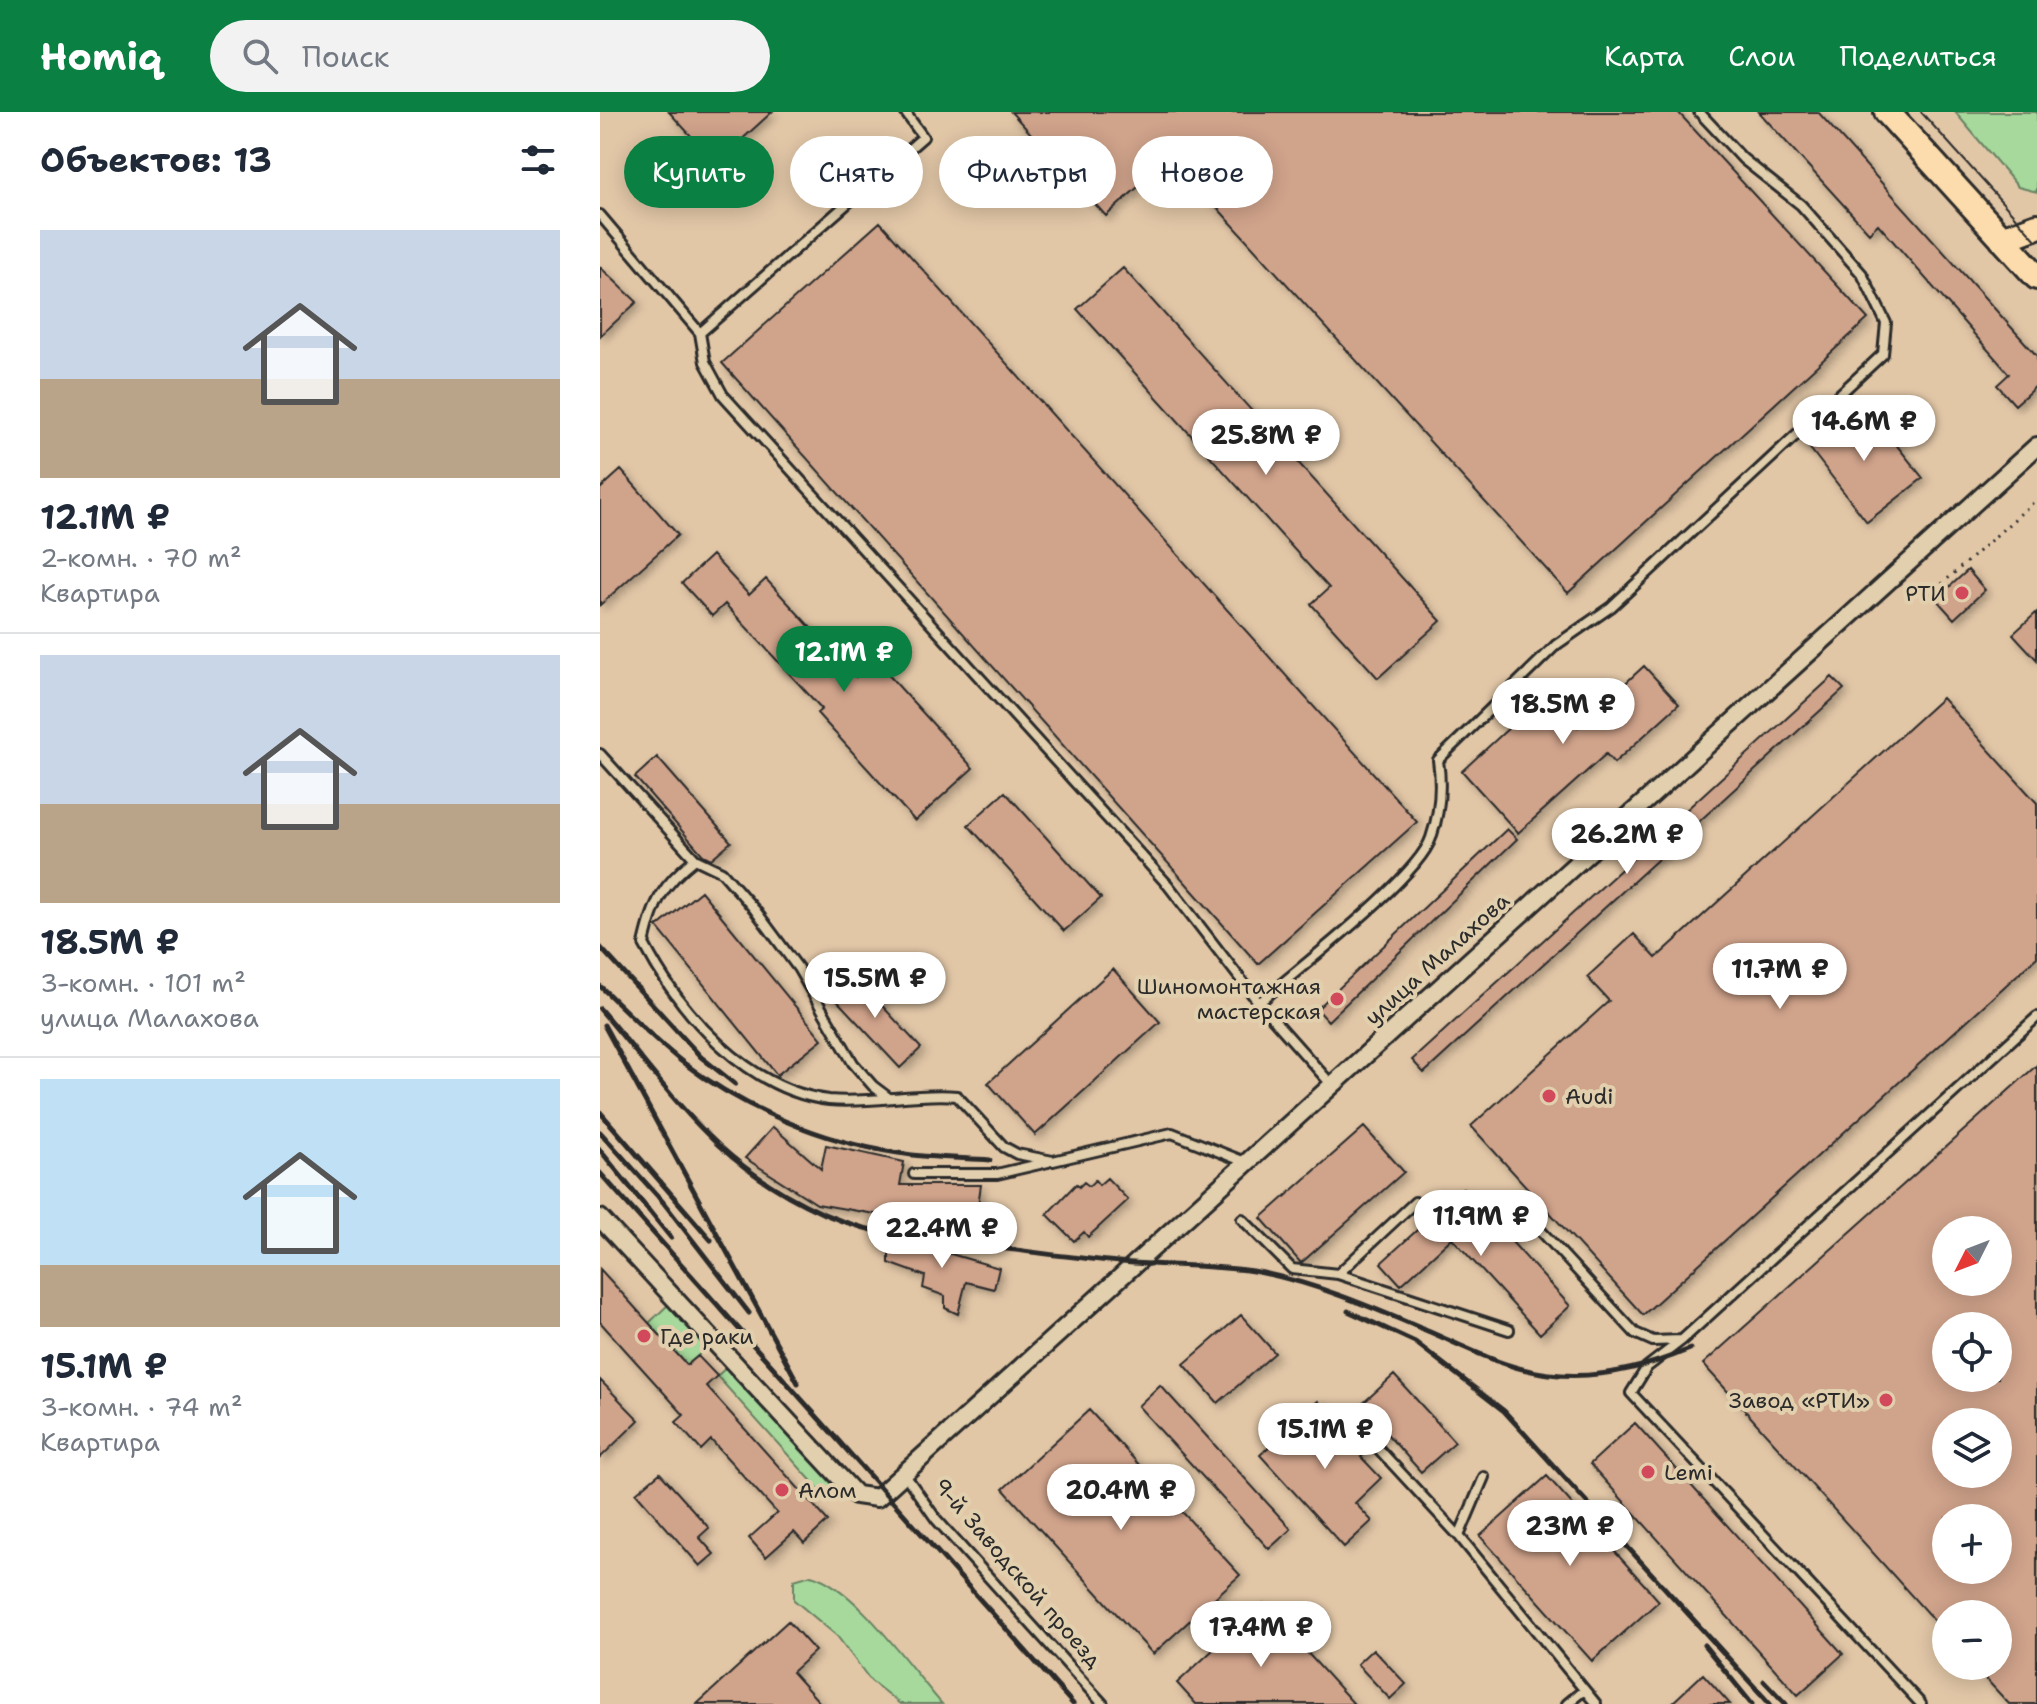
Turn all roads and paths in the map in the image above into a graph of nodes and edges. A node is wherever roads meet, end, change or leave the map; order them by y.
1 (905, 112) edge
2 (1699, 112) edge
3 (1887, 112) edge
4 (600, 215) edge
5 (2037, 226) edge
6 (2002, 239) junction
7 (2037, 277) edge
8 (700, 333) junction
9 (2037, 446) edge
10 (2037, 499) edge
11 (1924, 600) dead end
12 (600, 754) edge
13 (695, 859) junction
14 (1259, 1003) junction
15 (2037, 1017) edge
16 (1331, 1084) junction
17 (889, 1098) junction
18 (1053, 1161) junction
19 (1245, 1162) junction
20 (914, 1174) dead end
21 (1415, 1202) dead end
22 (1518, 1206) dead end
23 (600, 1218) edge
24 (1242, 1219) dead end
25 (1338, 1274) junction
26 (1509, 1330) dead end
27 (1682, 1340) junction
28 (1376, 1446) dead end
29 (903, 1472) junction
30 (1484, 1477) dead end
31 (1459, 1536) junction
32 (1584, 1690) junction
33 (1103, 1704) edge
34 (1567, 1704) edge
35 (1596, 1704) edge
36 (1921, 1704) edge

1 - 8 lane
2 - 14 lane
3 - 6 main road
4 - 8 lane
5 - 6 main road
6 - 7 main road
8 - 14 lane
9 - 16 street, улица Малахова
10 - 11 path
12 - 13 lane
13 - 17 lane
13 - 17 lane
14 - 16 lane
15 - 27 lane
16 - 19 street, улица Малахова
17 - 18 lane
18 - 19 lane
18 - 20 lane
19 - 29 street, улица Малахова
21 - 25 lane
22 - 27 lane
23 - 29 street, 9-й Заводской проезд
24 - 25 lane
25 - 26 lane
27 - 36 lane
28 - 31 lane
29 - 33 lane, 9-й Заводской проезд
30 - 31 lane
31 - 32 lane
32 - 34 lane
32 - 35 lane

